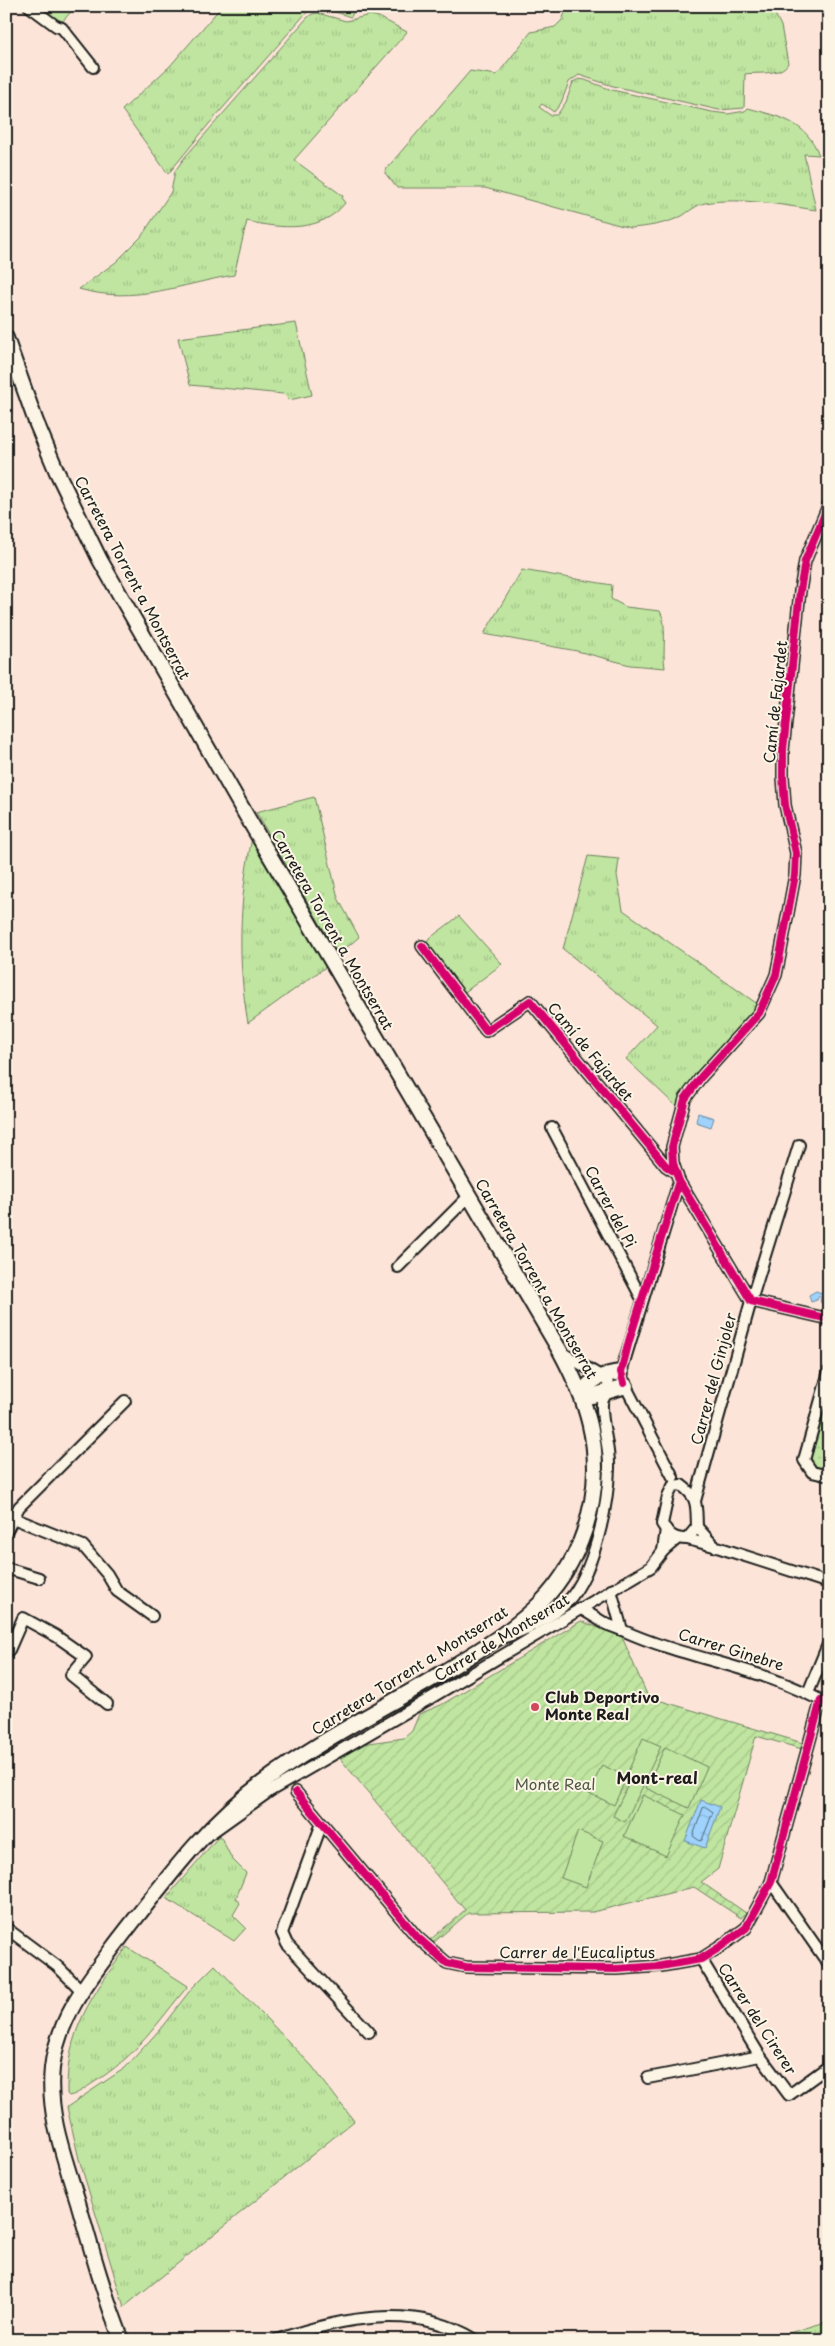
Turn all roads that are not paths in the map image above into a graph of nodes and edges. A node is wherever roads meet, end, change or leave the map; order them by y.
1 (29, 6) edge
2 (93, 67) dead end
3 (6, 338) edge
4 (829, 504) edge
5 (422, 946) dead end
6 (552, 1128) dead end
7 (799, 1145) dead end
8 (677, 1176) junction
9 (470, 1195) junction
10 (398, 1267) dead end
11 (642, 1299) junction
12 (751, 1301) junction
13 (829, 1319) edge
14 (560, 1352) junction
15 (829, 1371) edge
16 (601, 1376) junction
17 (624, 1380) junction
18 (582, 1393) junction
19 (608, 1393) junction
20 (125, 1401) dead end
21 (829, 1476) edge
22 (702, 1478) junction
23 (679, 1484) junction
24 (695, 1500) junction
25 (14, 1518) junction
26 (697, 1527) junction
27 (666, 1529) junction
28 (6, 1532) edge
29 (682, 1539) junction
30 (714, 1546) junction
31 (663, 1551) junction
32 (6, 1568) edge
33 (39, 1578) dead end
34 (829, 1583) edge
35 (611, 1590) junction
36 (580, 1608) junction
37 (152, 1616) dead end
38 (622, 1630) junction
39 (498, 1639) junction
40 (829, 1642) edge
41 (6, 1650) edge
42 (808, 1693) junction
43 (825, 1703) edge
44 (107, 1704) dead end
45 (295, 1776) junction
46 (280, 1785) junction
47 (296, 1792) junction
48 (322, 1823) junction
49 (200, 1840) junction
50 (771, 1882) junction
51 (6, 1928) edge
52 (701, 1959) junction
53 (829, 1965) edge
54 (82, 1990) junction
55 (369, 2032) dead end
56 (760, 2056) junction
57 (829, 2066) edge
58 (648, 2078) dead end
59 (122, 2340) edge
60 (276, 2340) edge
61 (476, 2340) edge

1 - 2 street
3 - 9 main road, Carretera Torrent a Montserrat
4 - 8 street, Camí de Fajardet
5 - 8 street, Camí de Fajardet
6 - 11 street, Carrer del Pi
7 - 12 street, Carrer del Ginjoler
8 - 11 street, Camí de Fajardet
8 - 12 street
9 - 10 street
9 - 14 main road, Carretera Torrent a Montserrat
11 - 17 street, Camí de Fajardet
12 - 13 street
12 - 22 street, Carrer del Ginjoler
14 - 16 street
14 - 18 main road, Carretera Torrent a Montserrat
15 - 21 street
16 - 17 main road
16 - 18 main road
16 - 19 street
17 - 19 main road
17 - 23 street
18 - 19 main road
18 - 39 main road, Carretera Torrent a Montserrat
19 - 39 street, Carrer de Montserrat
20 - 25 street
22 - 23 street
22 - 24 street, Carrer del Ginjoler
23 - 24 street
23 - 27 street
24 - 26 street
25 - 28 street
25 - 37 street
26 - 29 street, Carrer de Montserrat
26 - 30 street
27 - 29 street
27 - 31 street
29 - 30 street
29 - 31 street, Carrer de Montserrat
30 - 34 street
31 - 35 street, Carrer de Montserrat
32 - 33 street
35 - 36 street, Carrer de Montserrat
35 - 38 street
36 - 38 street, Carrer Ginebre
36 - 45 street, Carrer de Montserrat
38 - 42 street, Carrer Ginebre
39 - 49 main road, Carretera Torrent a Montserrat
40 - 42 street
41 - 44 street
42 - 43 street, Carrer Ginebre
43 - 50 street, Carrer de l'Eucaliptus
45 - 46 street, Carrer de Montserrat
45 - 47 street
46 - 47 street
46 - 49 street, Carrer de Montserrat
47 - 48 street, Carrer de l'Eucaliptus
48 - 52 street, Carrer de l'Eucaliptus
48 - 55 street
49 - 54 main road, Carretera Torrent a Montserrat
50 - 52 street, Carrer de l'Eucaliptus
50 - 53 street
51 - 54 street
52 - 56 street, Carrer del Cirerer
54 - 59 main road, Carretera Torrent a Montserrat
56 - 57 street, Carrer del Cirerer
56 - 58 street
60 - 61 street

